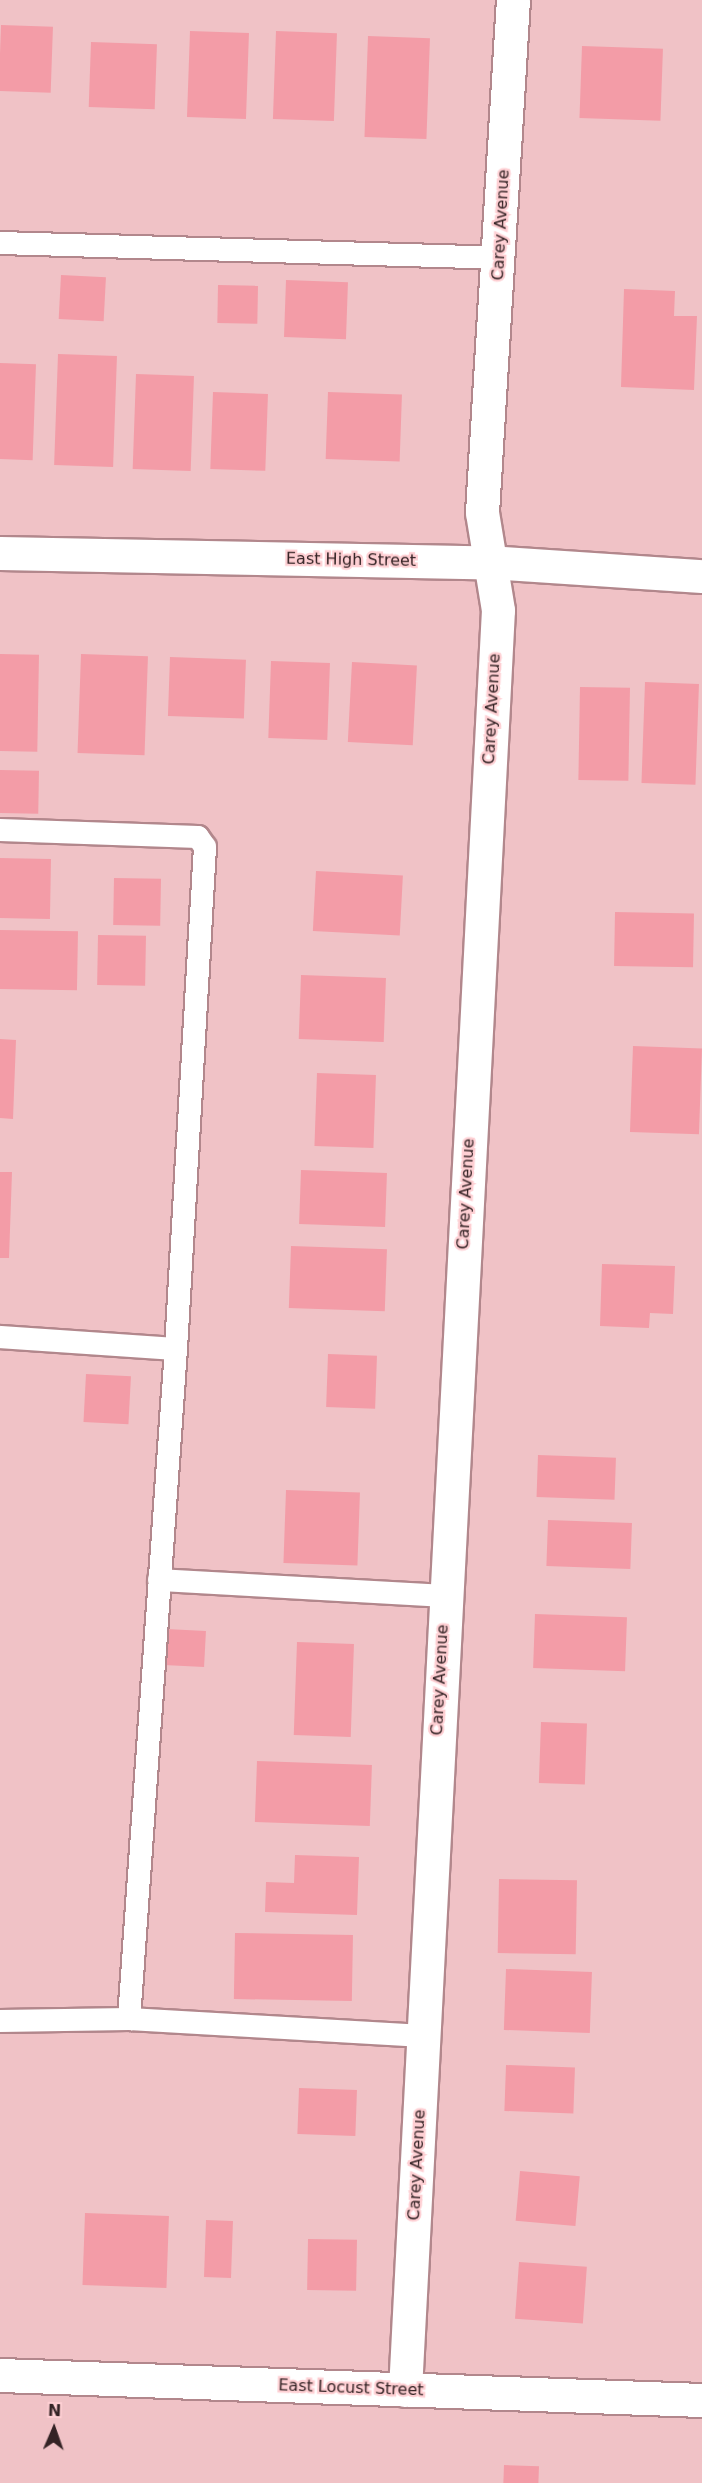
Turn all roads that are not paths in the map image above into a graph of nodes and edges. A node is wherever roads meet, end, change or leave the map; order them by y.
1 (513, 0) edge
2 (0, 243) edge
3 (499, 258) junction
4 (0, 553) edge
5 (489, 562) junction
6 (702, 576) edge
7 (0, 830) edge
8 (0, 1337) edge
9 (176, 1349) junction
10 (159, 1580) junction
11 (444, 1596) junction
12 (129, 2019) junction
13 (0, 2021) edge
14 (424, 2036) junction
15 (0, 2375) edge
16 (405, 2390) junction
17 (702, 2400) edge

1 - 3 street, Carey Avenue
2 - 3 lane
3 - 5 street, Carey Avenue
4 - 5 street, East High Street
5 - 6 street, East High Street
5 - 11 street, Carey Avenue
7 - 9 lane
8 - 9 lane
9 - 10 lane
10 - 11 lane
10 - 12 lane
11 - 14 street, Carey Avenue
12 - 13 lane
12 - 14 lane
14 - 16 street, Carey Avenue
15 - 16 street, East Locust Street
16 - 17 street, East Locust Street

